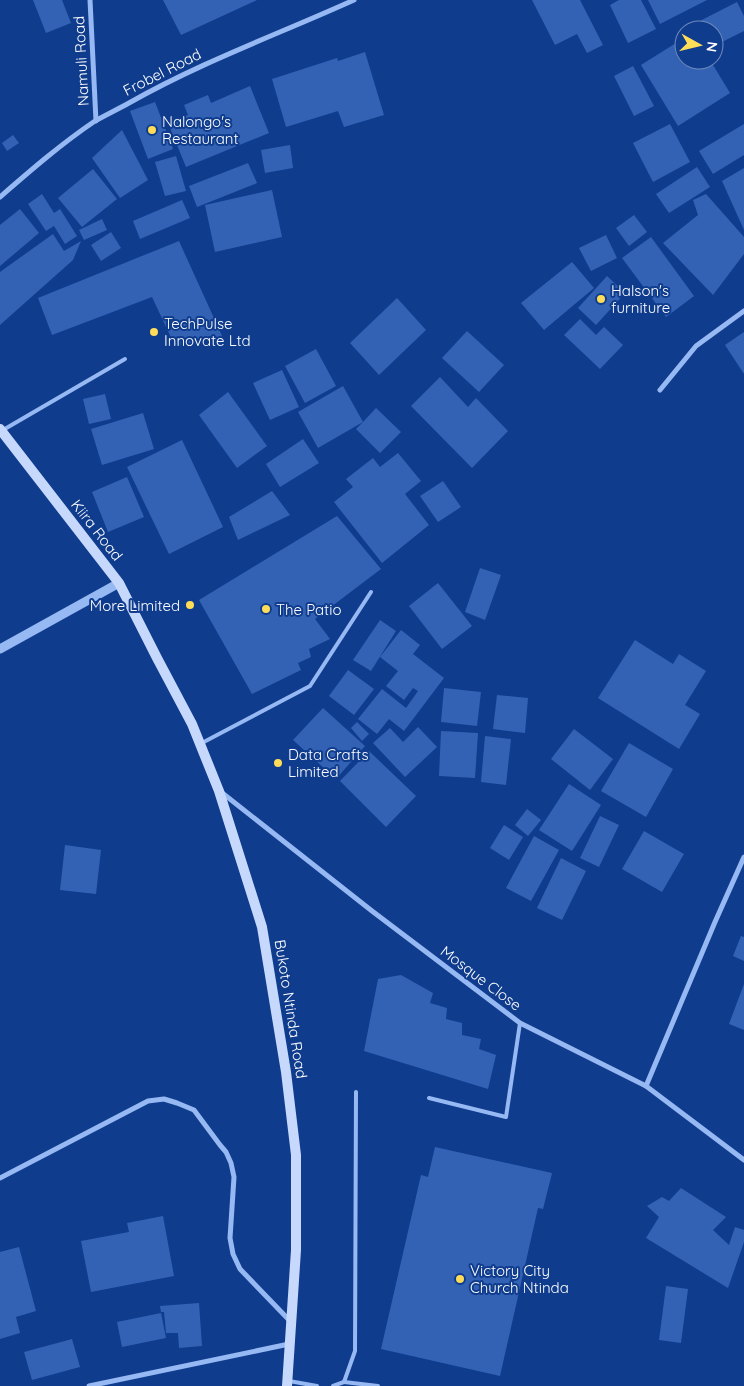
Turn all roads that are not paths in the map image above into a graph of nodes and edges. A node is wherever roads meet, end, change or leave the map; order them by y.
1 (90, 0) edge
2 (354, 0) edge
3 (96, 121) junction
4 (0, 197) edge
5 (744, 312) edge
6 (125, 359) dead end
7 (660, 390) dead end
8 (1, 430) edge
9 (119, 583) junction
10 (372, 592) dead end
11 (0, 649) edge
12 (157, 658) joint
13 (200, 744) junction
14 (219, 790) junction
15 (744, 857) edge
16 (520, 1023) junction
17 (646, 1086) junction
18 (356, 1092) dead end
19 (429, 1098) dead end
20 (744, 1160) edge
21 (0, 1178) edge
22 (291, 1322) junction
23 (290, 1344) junction
24 (344, 1382) junction
25 (287, 1384) edge
26 (89, 1386) edge
27 (317, 1386) edge
28 (332, 1386) edge
29 (378, 1386) edge

1 - 3 street, Namuli Road
2 - 3 street, Frobel Road
3 - 4 street, Frobel Road
5 - 7 street
6 - 8 lane
8 - 9 main road, Kiira Road
9 - 11 street
9 - 12 main road, Kiira Road
10 - 13 lane
12 - 13 main road, Bukoto Ntinda Road
13 - 14 main road, Bukoto Ntinda Road
14 - 16 street, Mosque Close
14 - 22 main road, Bukoto Ntinda Road
15 - 17 street
16 - 17 street, Mosque Close
16 - 19 lane
17 - 20 street, Mosque Close
18 - 24 lane
21 - 22 street
22 - 23 main road, Bukoto Ntinda Road
23 - 25 main road, Bukoto Ntinda Road
23 - 26 street
24 - 28 lane
24 - 29 lane
25 - 27 lane

